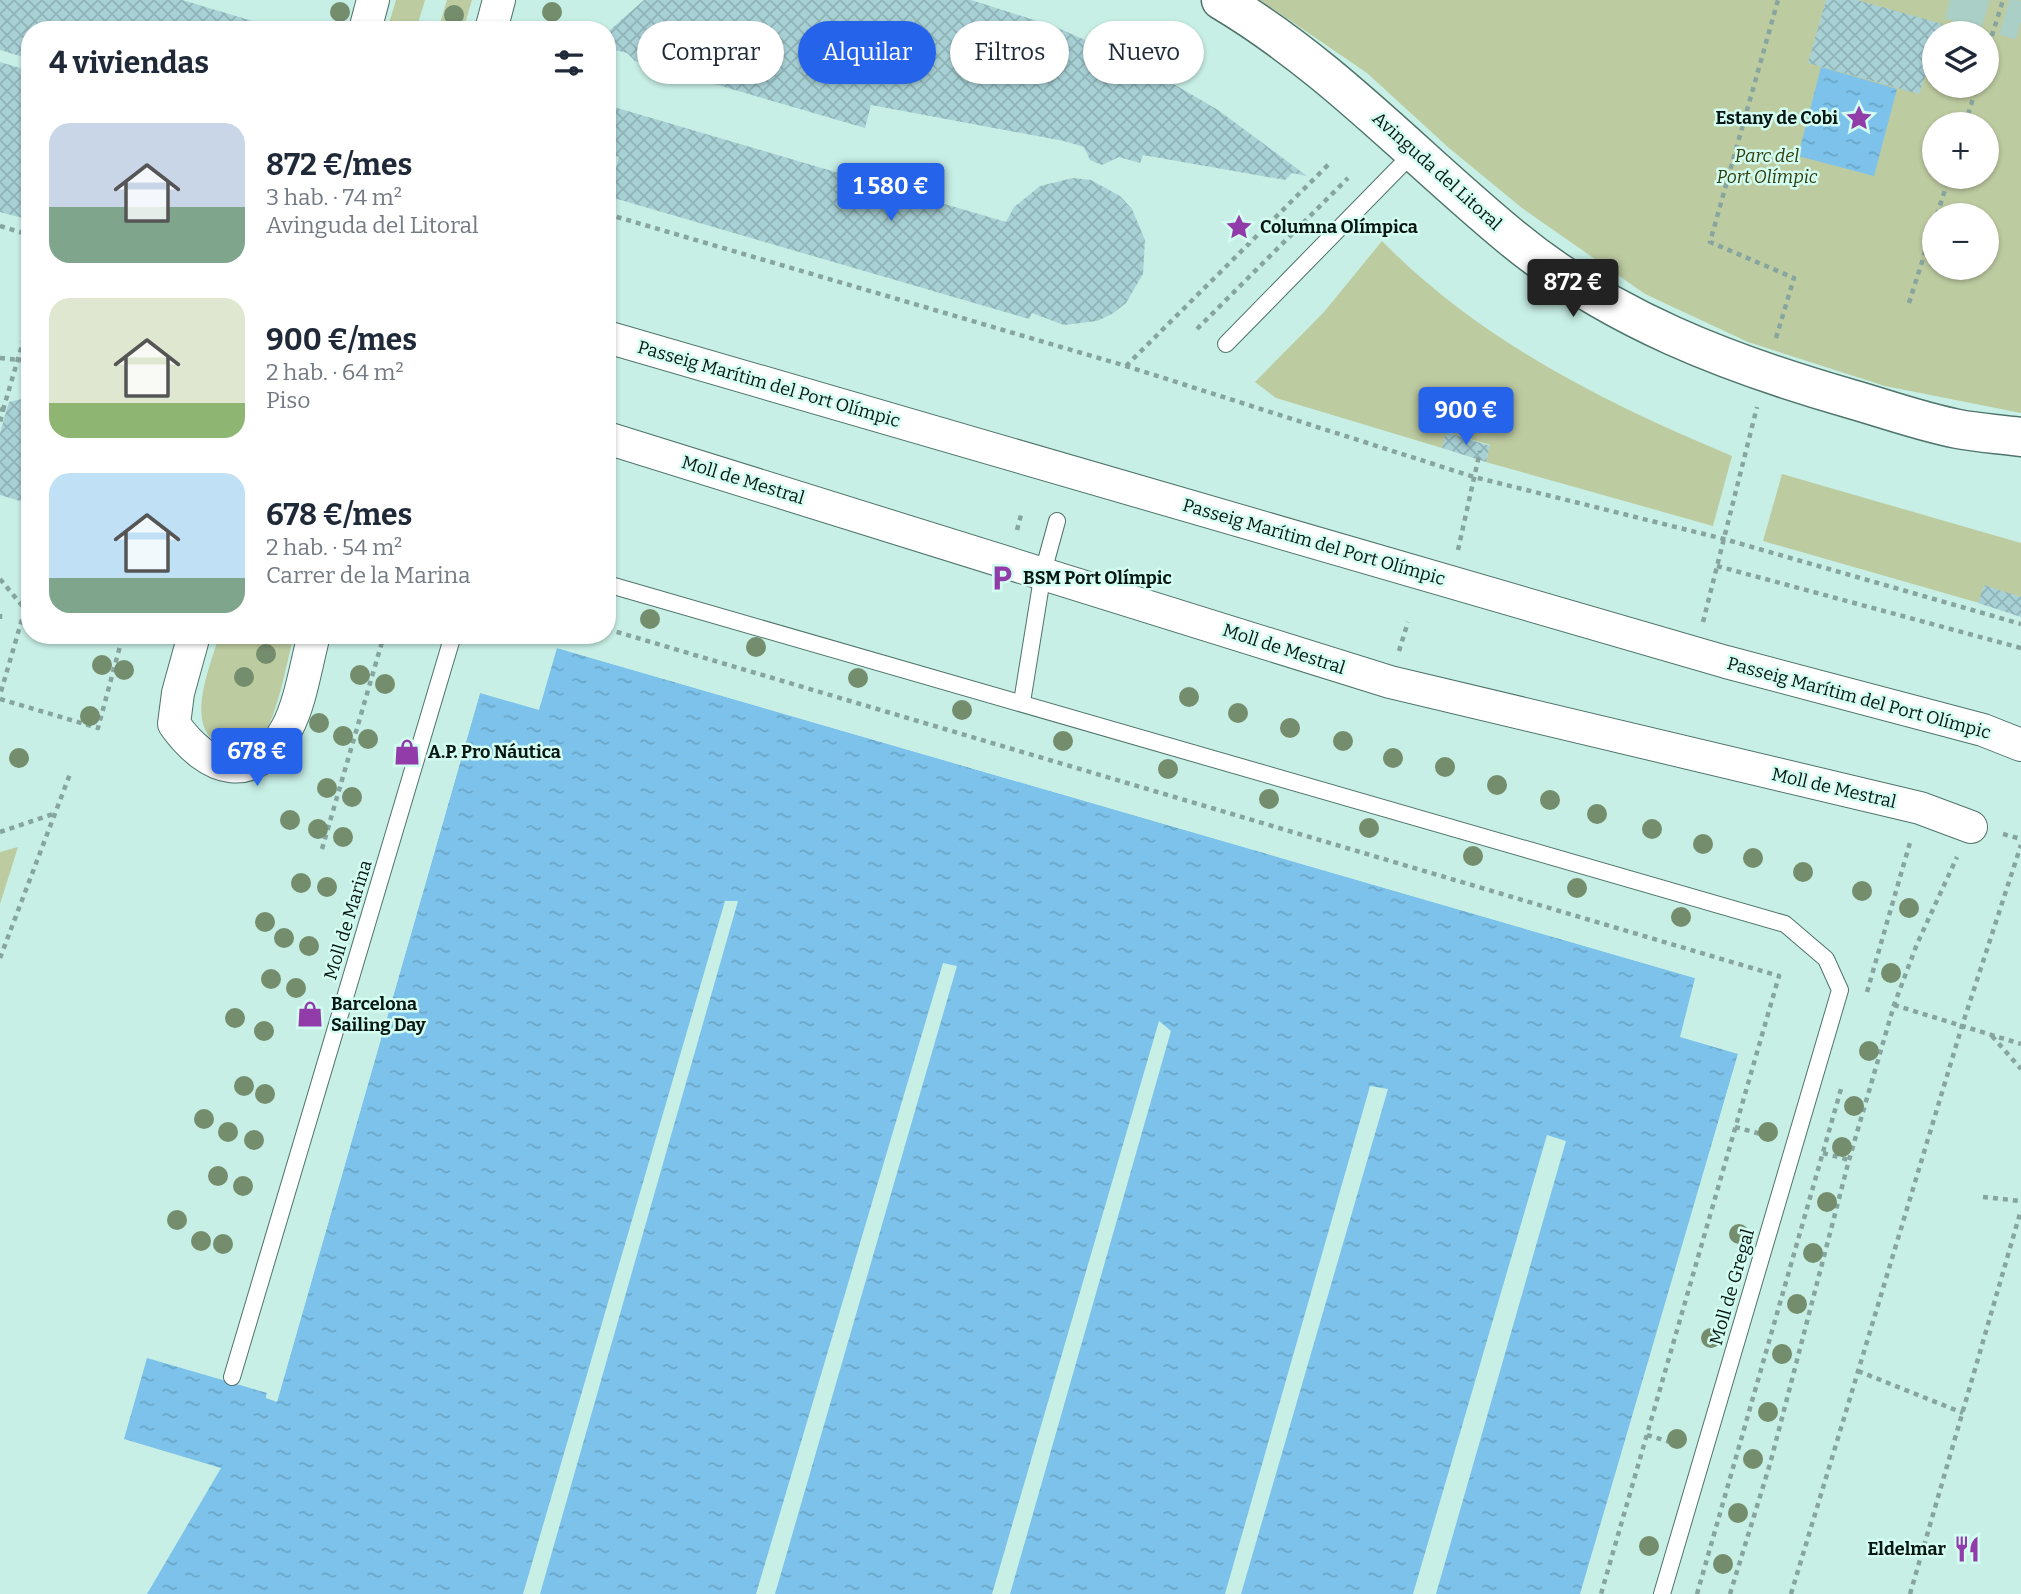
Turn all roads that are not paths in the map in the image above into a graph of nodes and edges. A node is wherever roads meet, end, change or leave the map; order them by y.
1 (373, 0) edge
2 (499, 0) edge
3 (1220, 0) edge
4 (367, 21) edge
5 (493, 21) edge
6 (1415, 151) junction
7 (616, 340) edge
8 (1226, 344) dead end
9 (2021, 437) edge
10 (616, 441) edge
11 (1057, 521) dead end
12 (1043, 572) junction
13 (616, 587) edge
14 (192, 644) edge
15 (311, 644) edge
16 (450, 644) edge
17 (1022, 702) junction
18 (2021, 745) edge
19 (1970, 827) road end
20 (232, 1377) dead end
21 (1662, 1594) edge

1 - 4 street
2 - 5 street
3 - 6 main road, Avinguda del Litoral
6 - 8 lane
6 - 9 main road, Avinguda del Litoral
7 - 18 street, Passeig Marítim del Port Olímpic
10 - 12 street, Moll de Mestral
11 - 12 lane
12 - 17 lane
12 - 19 street, Moll de Mestral
13 - 17 lane
14 - 15 street
16 - 20 lane, Moll de Marina
17 - 21 lane, Moll de Gregal

